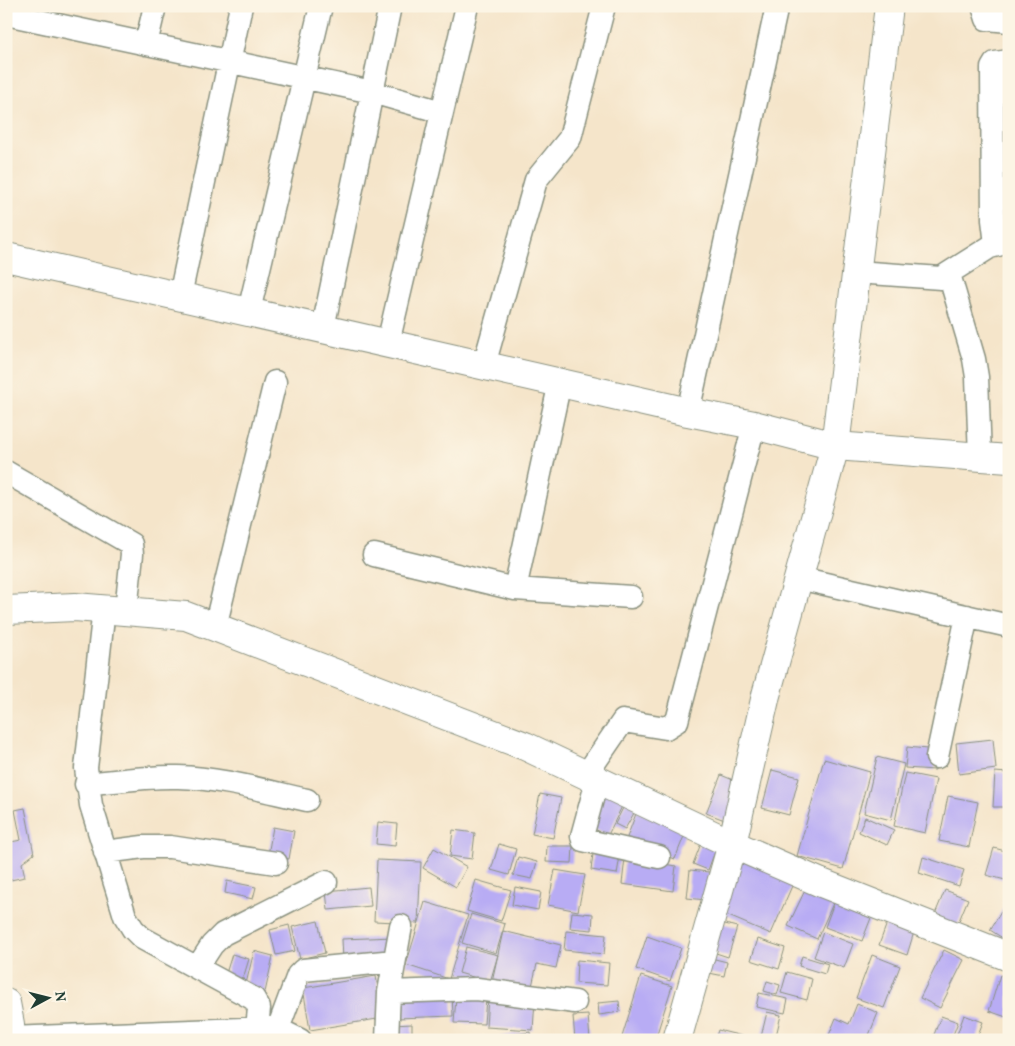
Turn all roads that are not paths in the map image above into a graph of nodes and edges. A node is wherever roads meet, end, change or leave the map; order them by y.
1 (155, 6) edge
2 (241, 6) edge
3 (321, 6) edge
4 (390, 6) edge
5 (467, 6) edge
6 (604, 6) edge
7 (777, 6) edge
8 (889, 6) edge
9 (983, 6) edge
10 (6, 14) edge
11 (1009, 21) edge
12 (146, 44) junction
13 (1009, 61) edge
14 (228, 62) junction
15 (304, 78) junction
16 (372, 92) junction
17 (442, 112) junction
18 (1002, 243) edge
19 (6, 257) edge
20 (856, 272) junction
21 (949, 274) junction
22 (180, 296) junction
23 (249, 312) junction
24 (323, 328) junction
25 (388, 343) junction
26 (484, 365) junction
27 (275, 382) dead end
28 (560, 382) junction
29 (688, 412) junction
30 (754, 425) junction
31 (835, 446) junction
32 (980, 457) junction
33 (1009, 459) edge
34 (6, 472) edge
35 (374, 555) dead end
36 (799, 578) junction
37 (515, 589) junction
38 (631, 597) dead end
39 (6, 610) edge
40 (115, 610) junction
41 (967, 616) junction
42 (1009, 626) edge
43 (215, 627) junction
44 (937, 757) dead end
45 (592, 778) junction
46 (86, 784) junction
47 (306, 800) dead end
48 (732, 844) junction
49 (105, 852) junction
50 (660, 857) dead end
51 (276, 864) dead end
52 (326, 882) dead end
53 (401, 926) dead end
54 (1009, 957) edge
55 (394, 962) junction
56 (197, 968) junction
57 (389, 992) junction
58 (575, 1002) dead end
59 (6, 1003) edge
60 (267, 1029) junction
61 (121, 1037) edge
62 (10, 1039) edge
63 (300, 1040) edge
64 (387, 1040) edge
65 (677, 1040) edge

1 - 12 street
2 - 14 street
3 - 15 street
4 - 16 street
5 - 17 street
6 - 26 street
7 - 29 street
8 - 20 street
9 - 11 street
10 - 12 street
12 - 14 street
13 - 18 street
14 - 15 street
14 - 22 street
15 - 16 street
15 - 23 street
16 - 17 street
16 - 24 street
17 - 25 street
18 - 21 street
19 - 22 street
20 - 21 street
20 - 31 street
21 - 32 street
22 - 23 street
23 - 24 street
24 - 25 street
25 - 26 street
26 - 28 street
27 - 43 street
28 - 29 street
28 - 37 street
29 - 30 street
30 - 31 street
30 - 45 street
31 - 32 street
31 - 36 street
32 - 33 street
34 - 40 street
35 - 37 street
36 - 41 street
36 - 48 street
37 - 38 street
39 - 40 street
40 - 43 street
40 - 46 street
41 - 42 street
41 - 44 street
43 - 45 street
45 - 48 street
45 - 50 street
46 - 47 street
46 - 49 street
48 - 54 street
48 - 65 street
49 - 51 street
49 - 56 street
52 - 56 street
53 - 55 street
55 - 57 street
55 - 60 street
56 - 60 street
57 - 58 street
57 - 64 street
59 - 62 street
60 - 61 street
60 - 63 street
61 - 62 street

